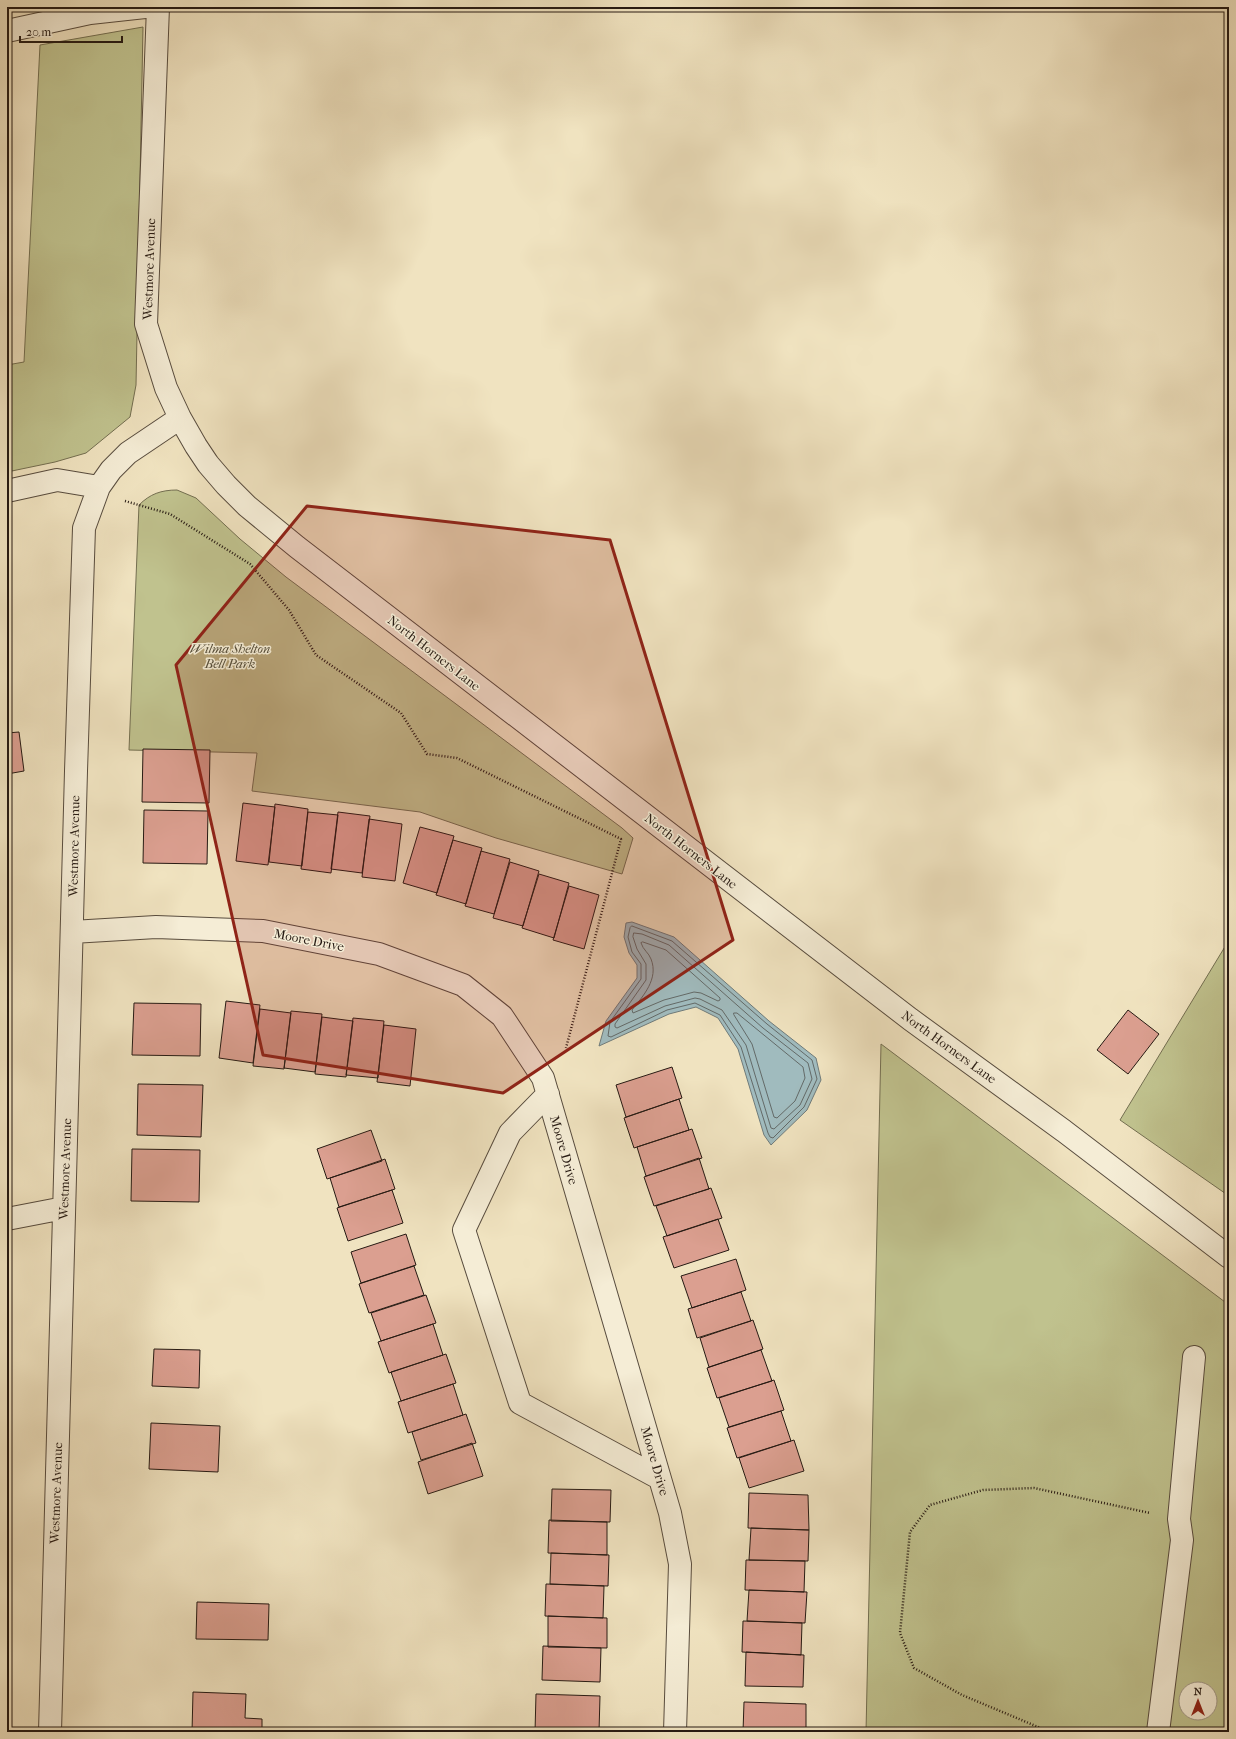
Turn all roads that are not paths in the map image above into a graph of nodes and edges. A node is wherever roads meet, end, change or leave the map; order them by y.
1 (145, 7) edge
2 (158, 7) edge
3 (7, 31) edge
4 (180, 418) junction
5 (98, 487) junction
6 (7, 491) edge
7 (72, 932) junction
8 (548, 1094) junction
9 (64, 1208) junction
10 (7, 1219) edge
11 (1229, 1256) edge
12 (1194, 1358) dead end
13 (659, 1478) junction
14 (50, 1732) edge
15 (675, 1732) edge
16 (1158, 1732) edge

1 - 3 street
2 - 4 street, Westmore Avenue
4 - 5 street, Westmore Avenue
4 - 11 street, North Horners Lane
5 - 6 street
5 - 7 street, Westmore Avenue
7 - 8 street, Moore Drive
7 - 9 street, Westmore Avenue
8 - 13 street, Moore Drive
8 - 13 street
9 - 10 street
9 - 14 street, Westmore Avenue
12 - 16 street
13 - 15 street, Moore Drive

